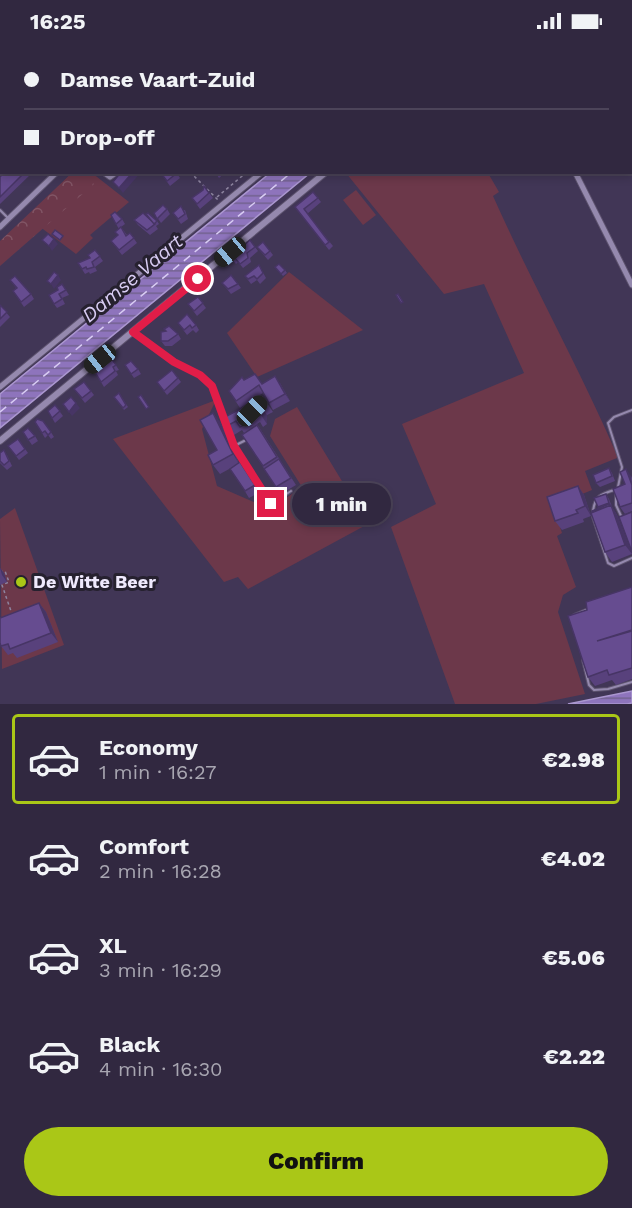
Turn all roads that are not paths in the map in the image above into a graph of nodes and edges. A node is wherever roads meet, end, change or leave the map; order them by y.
1 (55, 174) edge
2 (260, 174) edge
3 (324, 174) edge
4 (576, 174) edge
5 (0, 210) edge
6 (9, 219) junction
7 (0, 227) edge
8 (632, 285) edge
9 (133, 332) junction
10 (0, 387) edge
11 (632, 410) edge
12 (234, 421) edge
13 (226, 426) junction
14 (251, 437) edge
15 (0, 441) edge
16 (234, 446) junction
17 (245, 464) junction
18 (237, 469) edge
19 (617, 489) junction
20 (291, 491) dead end
21 (623, 522) edge
22 (632, 558) edge
23 (586, 610) edge
24 (572, 620) edge
25 (582, 657) edge
26 (632, 682) edge

1 - 6 street
2 - 10 street
3 - 9 street
4 - 8 street
5 - 6 lane
6 - 7 street
9 - 13 lane
9 - 15 street
11 - 19 lane
12 - 13 lane
13 - 16 lane
14 - 16 lane
16 - 17 lane
17 - 18 lane
17 - 20 lane
19 - 21 lane
19 - 22 lane
23 - 24 lane
25 - 26 lane

